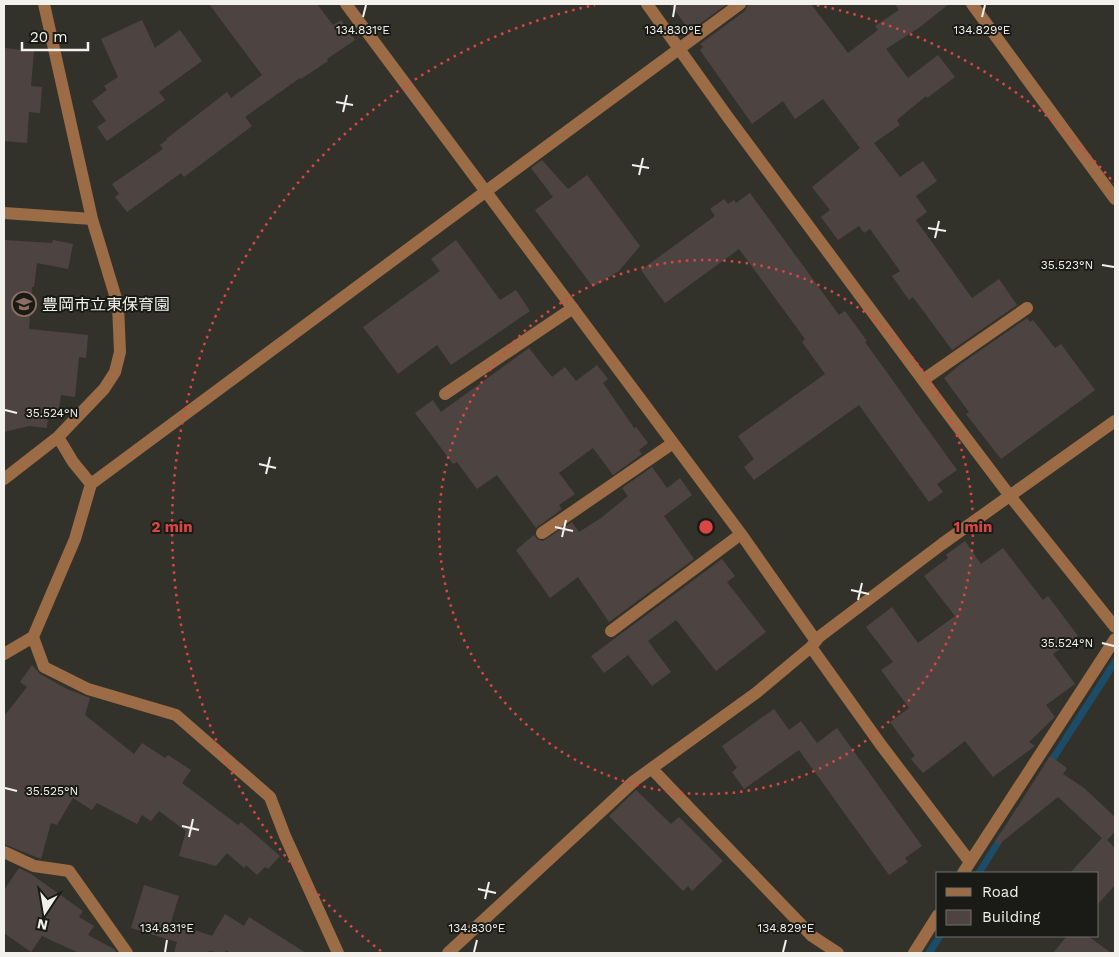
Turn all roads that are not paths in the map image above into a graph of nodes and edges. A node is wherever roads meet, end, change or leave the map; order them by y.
1 (44, 4) edge
2 (346, 4) edge
3 (647, 4) edge
4 (740, 4) edge
5 (972, 4) edge
6 (679, 49) junction
7 (486, 190) junction
8 (1115, 199) edge
9 (4, 212) edge
10 (92, 219) junction
11 (573, 308) junction
12 (1027, 308) dead end
13 (923, 380) junction
14 (445, 394) dead end
15 (1115, 422) edge
16 (58, 437) junction
17 (673, 442) junction
18 (4, 479) edge
19 (91, 484) junction
20 (1010, 496) junction
21 (542, 533) dead end
22 (741, 534) junction
23 (1115, 627) edge
24 (610, 631) dead end
25 (33, 637) junction
26 (1115, 638) edge
27 (814, 644) junction
28 (4, 654) edge
29 (652, 769) junction
30 (4, 852) edge
31 (970, 862) junction
32 (964, 872) edge
33 (936, 918) edge
34 (127, 953) edge
35 (338, 953) edge
36 (448, 953) edge
37 (838, 953) edge
38 (914, 953) edge

1 - 10 street
2 - 7 street
3 - 6 street
4 - 6 street
5 - 8 street
6 - 7 street
6 - 13 street
7 - 11 street
7 - 19 street
9 - 10 street
10 - 16 street
11 - 14 street
11 - 17 street
12 - 13 street
13 - 20 street
15 - 20 street
16 - 18 street
16 - 19 street
17 - 21 street
17 - 22 street
19 - 25 street
20 - 23 street
20 - 27 street
22 - 24 street
22 - 27 street
25 - 28 street
25 - 35 street
26 - 31 street
27 - 29 street
27 - 31 street
29 - 36 street
29 - 37 street
30 - 34 street
31 - 32 street
33 - 38 street

